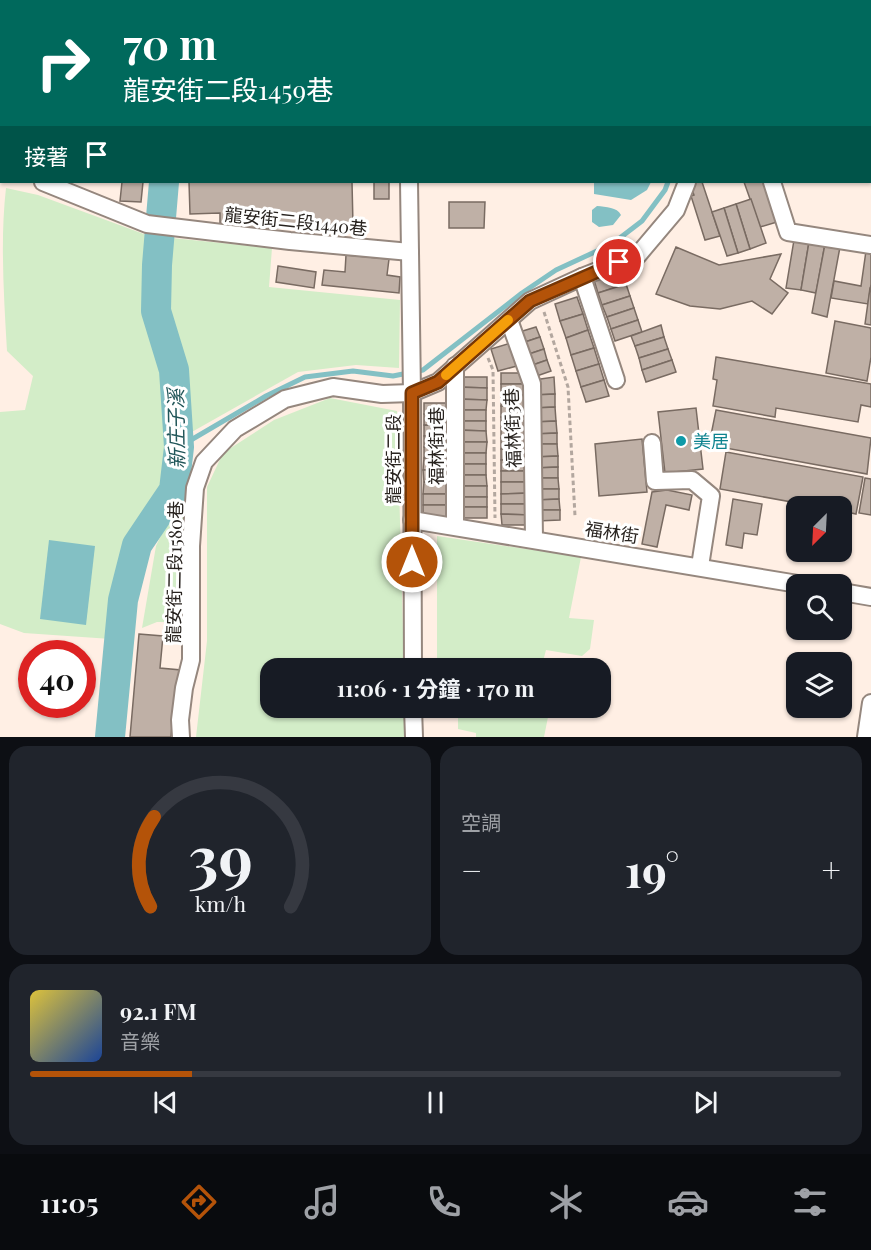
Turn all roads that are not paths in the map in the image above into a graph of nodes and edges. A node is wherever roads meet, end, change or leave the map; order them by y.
1 (45, 183) edge
2 (409, 183) edge
3 (687, 183) edge
4 (772, 183) edge
5 (871, 245) edge
6 (410, 252) junction
7 (582, 277) junction
8 (509, 320) junction
9 (455, 366) junction
10 (616, 380) dead end
11 (412, 393) junction
12 (652, 443) dead end
13 (412, 520) junction
14 (455, 526) junction
15 (534, 539) junction
16 (700, 566) junction
17 (786, 582) edge
18 (852, 594) edge
19 (871, 597) edge
20 (413, 658) edge
21 (871, 704) edge
22 (413, 718) edge
23 (181, 737) edge
24 (414, 737) edge
25 (866, 737) edge

1 - 6 street, 龍安街二段1440巷
2 - 6 street
3 - 7 street
4 - 5 street
6 - 11 street, 龍安街二段
7 - 8 street
7 - 10 street
8 - 9 street
8 - 15 street, 福林街3巷
9 - 11 street
9 - 14 street, 福林街1巷
11 - 13 street, 龍安街二段
11 - 23 street, 龍安街二段1580巷
12 - 16 street
13 - 14 street, 福林街
13 - 20 street, 龍安街二段
14 - 15 street, 福林街
15 - 16 street, 福林街
16 - 17 street, 福林街
18 - 19 street
21 - 25 street
22 - 24 street

